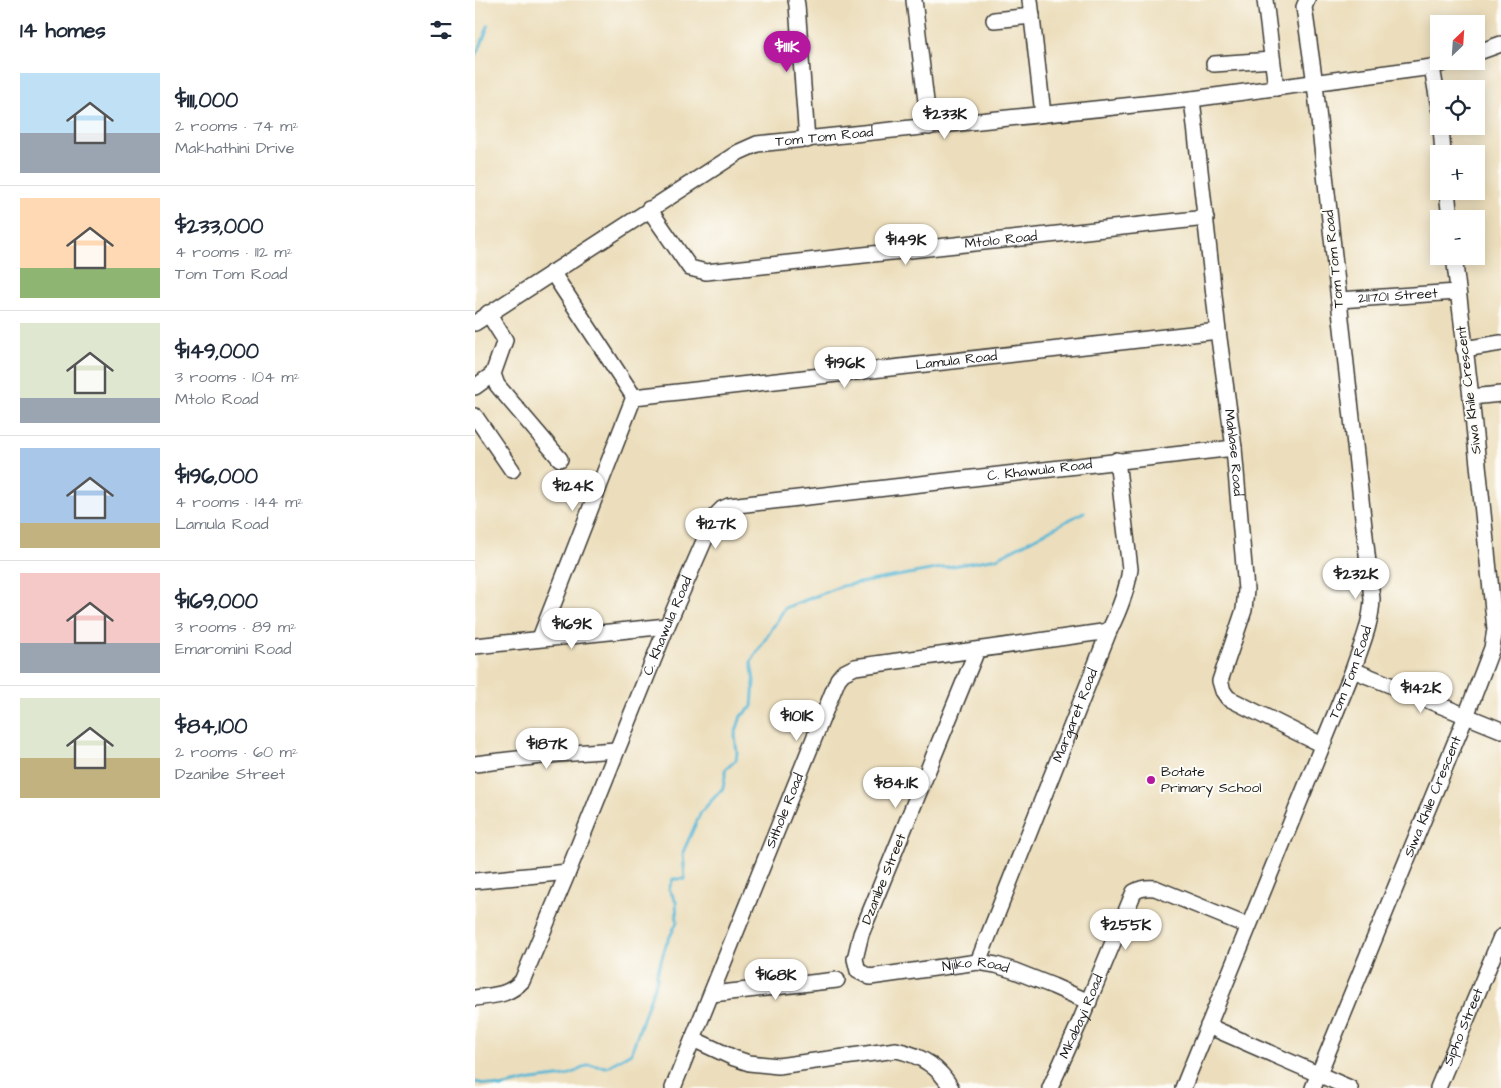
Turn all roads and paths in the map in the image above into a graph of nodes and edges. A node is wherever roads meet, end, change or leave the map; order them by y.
1 (796, 0) edge
2 (914, 0) edge
3 (1031, 0) edge
4 (1265, 0) edge
5 (1307, 0) edge
6 (1032, 16) junction
7 (994, 20) dead end
8 (1501, 44) edge
9 (1485, 50) edge
10 (1272, 60) junction
11 (1213, 64) dead end
12 (1430, 68) edge
13 (1315, 84) junction
14 (1276, 88) junction
15 (1192, 99) junction
16 (1043, 114) junction
17 (929, 127) junction
18 (807, 140) junction
19 (649, 209) junction
20 (1206, 218) junction
21 (1455, 265) edge
22 (552, 272) junction
23 (1457, 292) junction
24 (1339, 300) junction
25 (489, 314) junction
26 (475, 323) edge
27 (1218, 331) junction
28 (1501, 343) edge
29 (1465, 349) junction
30 (493, 374) junction
31 (475, 387) edge
32 (1501, 394) edge
33 (634, 397) junction
34 (1471, 397) junction
35 (475, 416) edge
36 (1233, 448) junction
37 (560, 459) dead end
38 (1117, 460) junction
39 (512, 470) dead end
40 (667, 626) junction
41 (1109, 631) junction
42 (540, 638) junction
43 (475, 646) edge
44 (977, 650) junction
45 (1353, 670) junction
46 (1465, 716) junction
47 (1501, 730) edge
48 (1322, 744) junction
49 (616, 750) junction
50 (475, 764) edge
51 (568, 872) junction
52 (475, 881) edge
53 (1248, 926) junction
54 (1501, 937) edge
55 (978, 962) junction
56 (858, 971) joint
57 (837, 980) dead end
58 (712, 994) junction
59 (475, 998) edge
60 (1089, 1002) junction
61 (1208, 1026) junction
62 (693, 1039) junction
63 (1316, 1082) edge
64 (673, 1088) edge
65 (951, 1088) edge
66 (1051, 1088) edge
67 (1183, 1088) edge
68 (1350, 1088) edge
69 (1438, 1088) edge

1 - 18 street
2 - 17 street
3 - 6 street
4 - 10 street
5 - 13 street
6 - 7 street
6 - 16 street
8 - 9 street
10 - 11 street
10 - 14 street
12 - 13 street, Tom Tom Road
13 - 14 street, Tom Tom Road
13 - 24 street, Tom Tom Road
14 - 15 street, Tom Tom Road
15 - 16 street, Tom Tom Road
15 - 20 street, Mahlase Road
16 - 17 street, Tom Tom Road
17 - 18 street, Tom Tom Road
18 - 19 street, Tom Tom Road
19 - 20 street, Mtolo Road
19 - 22 street, Tom Tom Road
20 - 27 street, Mahlase Road
21 - 23 street, Siwa Khile Crescent
22 - 25 street, Tom Tom Road
22 - 33 street
23 - 24 street, 211701 Street
23 - 29 street, Siwa Khile Crescent
24 - 45 street, Tom Tom Road
25 - 26 street, Tom Tom Road
25 - 30 street
27 - 33 street, Lamula Road
27 - 36 street, Mahlase Road
28 - 29 street
29 - 34 street, Siwa Khile Crescent
30 - 31 street
30 - 37 street
32 - 34 street
33 - 42 street
34 - 46 street, Siwa Khile Crescent
35 - 39 street
36 - 38 street, C. Khawula Road
36 - 48 street, Mahlase Road
38 - 40 street, C. Khawula Road
38 - 41 street, Margaret Road
40 - 42 street
40 - 49 street, C. Khawula Road
41 - 44 street, Sithole Road
41 - 55 street, Margaret Road
42 - 43 street
44 - 56 street, Dzanibe Street
44 - 58 street, Sithole Road
45 - 46 street
45 - 48 street, Tom Tom Road
46 - 47 street
46 - 63 street, Siwa Khile Crescent
48 - 53 street, Tom Tom Road
49 - 50 street
49 - 51 street, C. Khawula Road
51 - 52 street
51 - 59 street, C. Khawula Road
53 - 60 street, Mkabayi Road
53 - 61 street, Tom Tom Road
54 - 69 street, Sipho Street
55 - 56 street, Njiko Road
55 - 60 street, Njiko Road
57 - 58 street
58 - 62 street, Sithole Road
60 - 66 street, Mkabayi Road
61 - 63 street
61 - 67 street, Tom Tom Road
62 - 64 street, Sithole Road
62 - 65 street
63 - 68 street

